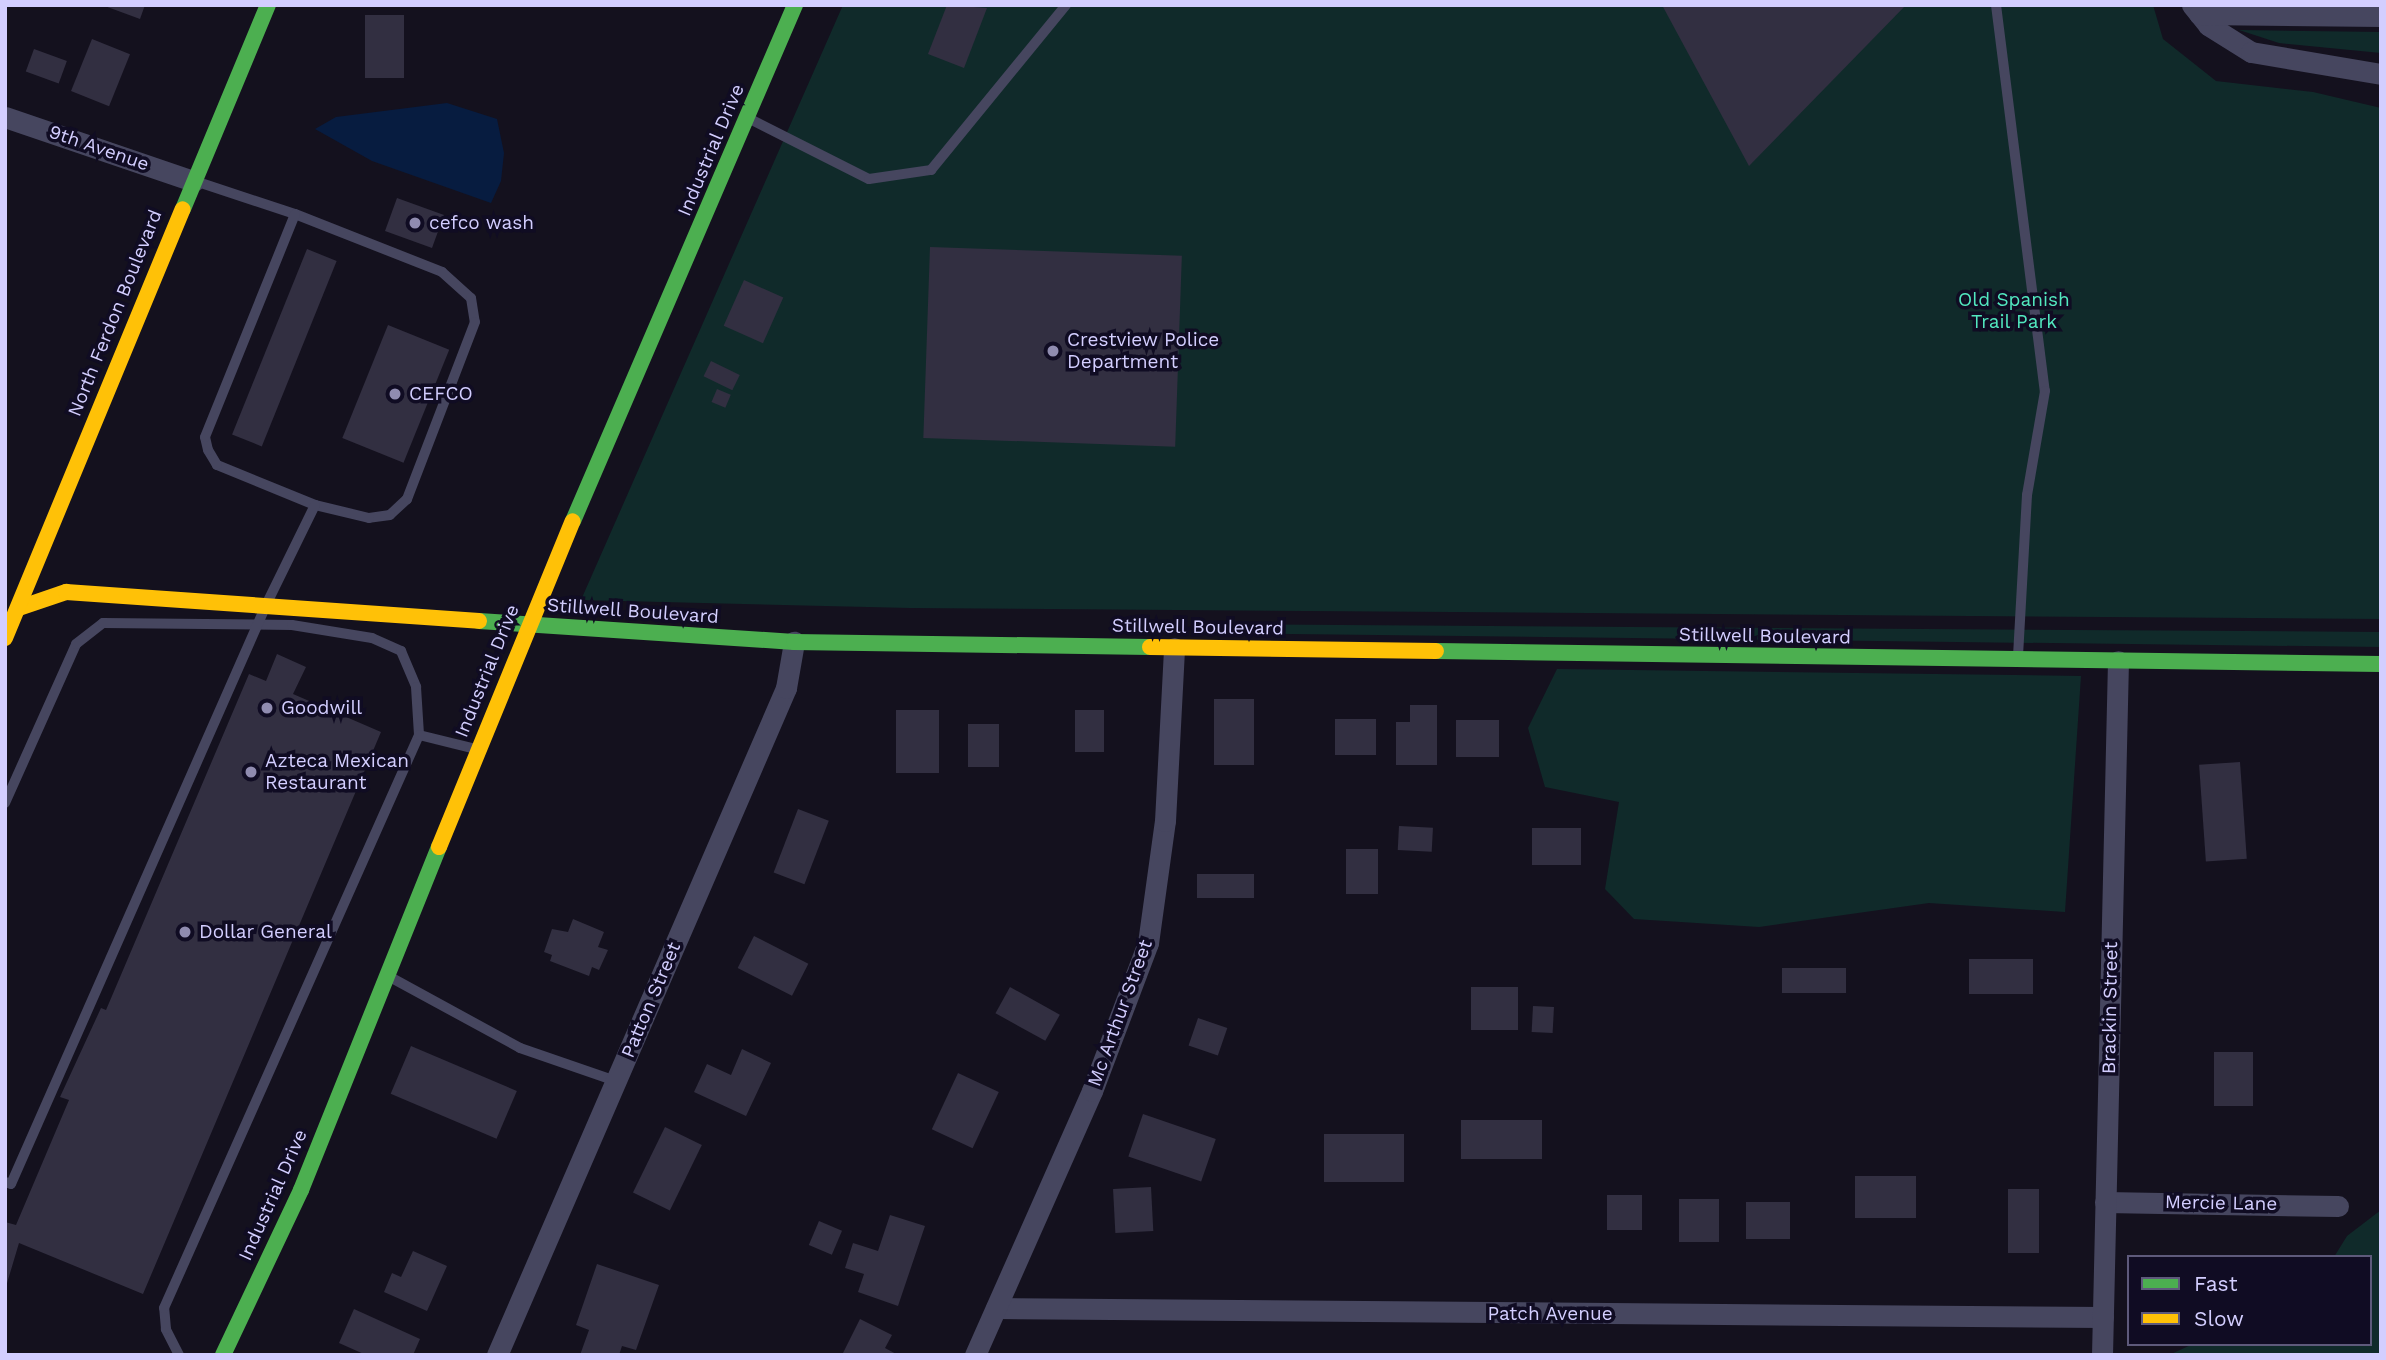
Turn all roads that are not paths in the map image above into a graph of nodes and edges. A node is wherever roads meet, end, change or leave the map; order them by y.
1 (268, 5) edge
2 (795, 5) edge
3 (1066, 5) edge
4 (1996, 5) edge
5 (2195, 10) edge
6 (2381, 16) edge
7 (2381, 74) edge
8 (5, 117) edge
9 (747, 118) junction
10 (193, 181) junction
11 (295, 214) junction
12 (315, 505) junction
13 (267, 603) junction
14 (12, 610) edge
15 (258, 624) junction
16 (528, 624) junction
17 (5, 638) edge
18 (794, 642) junction
19 (1174, 648) junction
20 (2018, 661) junction
21 (2118, 661) junction
22 (2381, 664) edge
23 (419, 735) junction
24 (478, 749) junction
25 (5, 803) edge
26 (387, 975) junction
27 (616, 1081) junction
28 (5, 1182) edge
29 (2105, 1202) junction
30 (2337, 1206) dead end
31 (996, 1308) junction
32 (2103, 1317) junction
33 (179, 1355) edge
34 (223, 1355) edge
35 (497, 1355) edge
36 (975, 1355) edge
37 (2102, 1355) edge

1 - 10 street, North Ferdon Boulevard
2 - 9 street, Industrial Drive
3 - 9 lane
4 - 20 lane
5 - 6 street
5 - 7 street
8 - 10 street, 9th Avenue
9 - 16 street, Industrial Drive
10 - 11 lane
10 - 14 street, North Ferdon Boulevard
11 - 12 lane
11 - 12 lane
12 - 13 lane
13 - 14 street, Stillwell Boulevard
13 - 15 lane
13 - 16 street, Stillwell Boulevard
14 - 17 street, North Ferdon Boulevard
15 - 23 lane
15 - 25 lane
15 - 28 lane
16 - 18 street, Stillwell Boulevard
16 - 24 street, Industrial Drive
18 - 19 street, Stillwell Boulevard
18 - 27 street, Patton Street
19 - 20 street, Stillwell Boulevard
19 - 31 street, Mc Arthur Street
20 - 21 street, Stillwell Boulevard
21 - 22 street, Stillwell Boulevard
21 - 29 street, Brackin Street
23 - 24 lane
23 - 33 lane
24 - 26 street, Industrial Drive
26 - 27 lane
26 - 34 street, Industrial Drive
27 - 35 street, Patton Street
29 - 30 street, Mercie Lane
29 - 32 street, Brackin Street
31 - 32 street, Patch Avenue
31 - 36 street, Mc Arthur Street
32 - 37 street, Brackin Street

